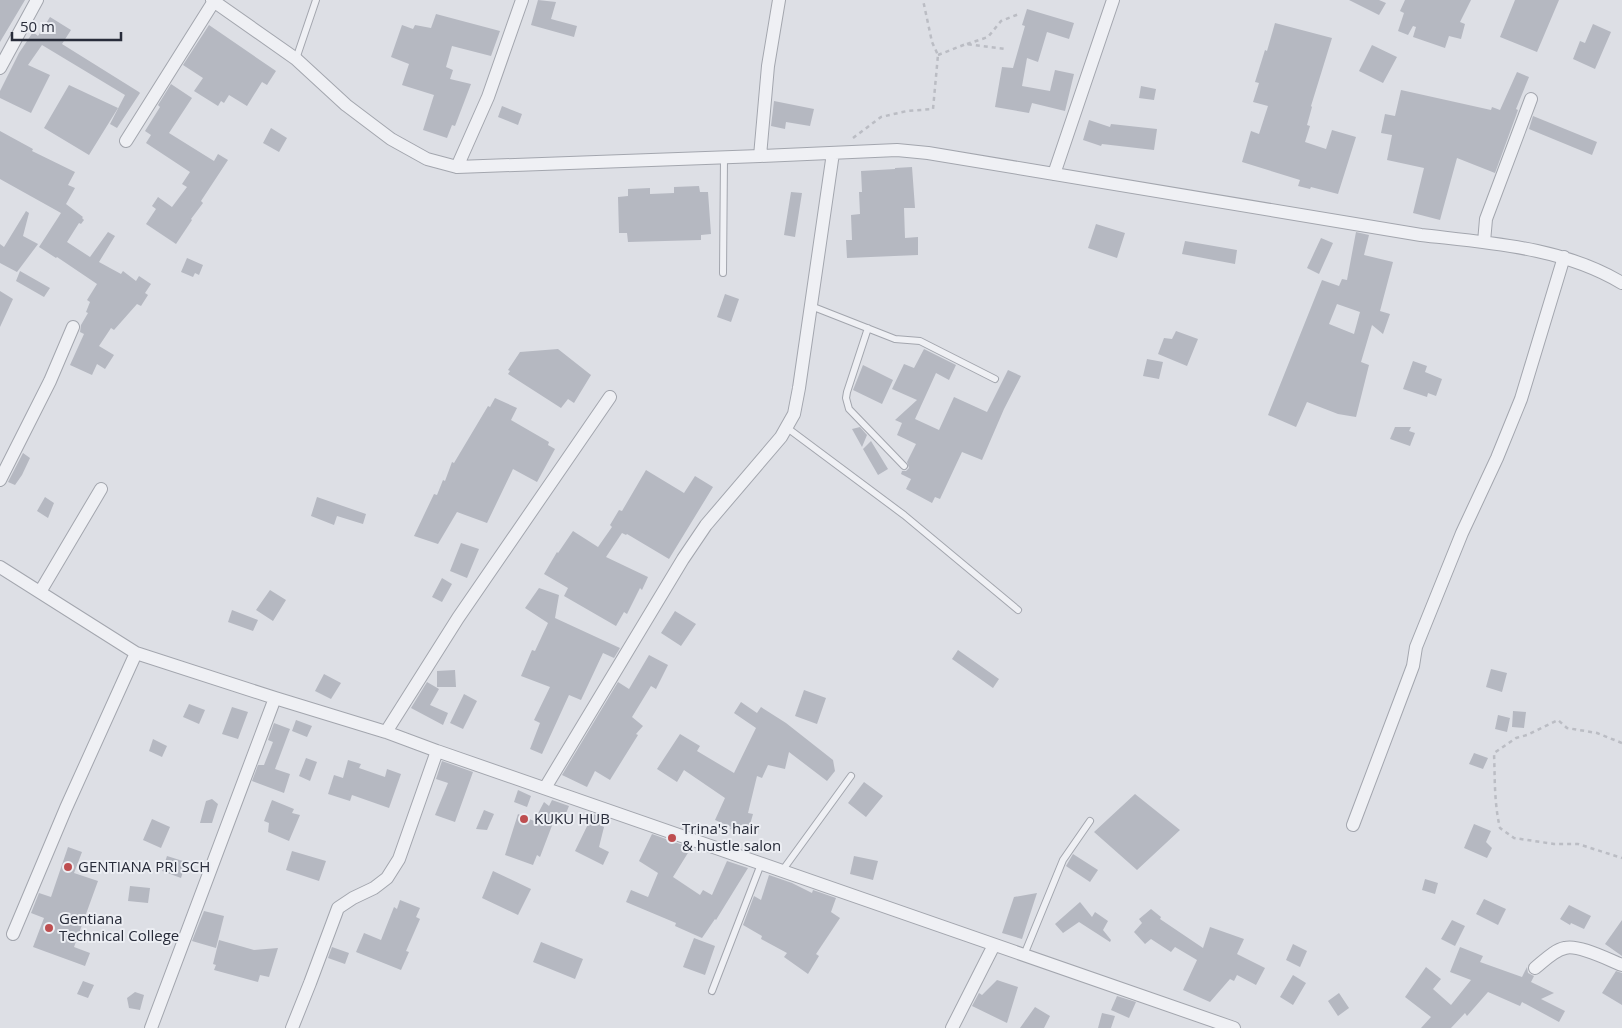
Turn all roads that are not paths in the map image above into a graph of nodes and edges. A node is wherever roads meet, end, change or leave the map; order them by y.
1 (37, 0) edge
2 (316, 0) edge
3 (522, 0) edge
4 (778, 0) edge
5 (1113, 0) edge
6 (213, 1) edge
7 (296, 59) junction
8 (0, 68) edge
9 (1531, 99) dead end
10 (126, 141) dead end
11 (833, 152) junction
12 (760, 156) junction
13 (724, 158) junction
14 (456, 166) junction
15 (1054, 174) junction
16 (1484, 242) junction
17 (1564, 257) junction
18 (723, 273) dead end
19 (1622, 283) edge
20 (811, 306) junction
21 (73, 327) dead end
22 (868, 328) junction
23 (995, 379) dead end
24 (610, 397) dead end
25 (786, 428) junction
26 (904, 466) dead end
27 (0, 480) edge
28 (100, 489) dead end
29 (0, 568) edge
30 (40, 592) junction
31 (1018, 610) dead end
32 (136, 653) junction
33 (274, 698) junction
34 (386, 732) junction
35 (437, 751) junction
36 (850, 776) dead end
37 (546, 788) junction
38 (1090, 821) dead end
39 (1353, 825) dead end
40 (761, 864) junction
41 (782, 871) junction
42 (13, 934) dead end
43 (994, 945) junction
44 (1024, 955) junction
45 (1622, 965) edge
46 (1535, 968) dead end
47 (712, 991) dead end
48 (151, 1028) edge
49 (292, 1028) edge
50 (952, 1028) edge
51 (1234, 1028) edge

1 - 8 street
2 - 7 lane
3 - 14 street
4 - 12 street
5 - 15 street
6 - 7 street
6 - 10 street
7 - 14 street
9 - 16 street
11 - 12 street
11 - 15 street
11 - 20 street
12 - 13 street
13 - 14 street
13 - 18 lane
15 - 16 street
16 - 17 street
17 - 19 street
17 - 39 street
20 - 22 lane
20 - 25 street
21 - 27 street
22 - 23 lane
22 - 26 lane
24 - 34 street
25 - 31 lane
25 - 37 street
28 - 30 street
29 - 30 street
30 - 32 street
32 - 33 street
32 - 42 street
33 - 34 street
33 - 48 street
34 - 35 street
35 - 37 street
35 - 49 street
36 - 41 lane
37 - 40 street
38 - 44 lane
40 - 41 street
40 - 47 lane
41 - 43 street
43 - 44 street
43 - 50 street
44 - 51 street
45 - 46 street

